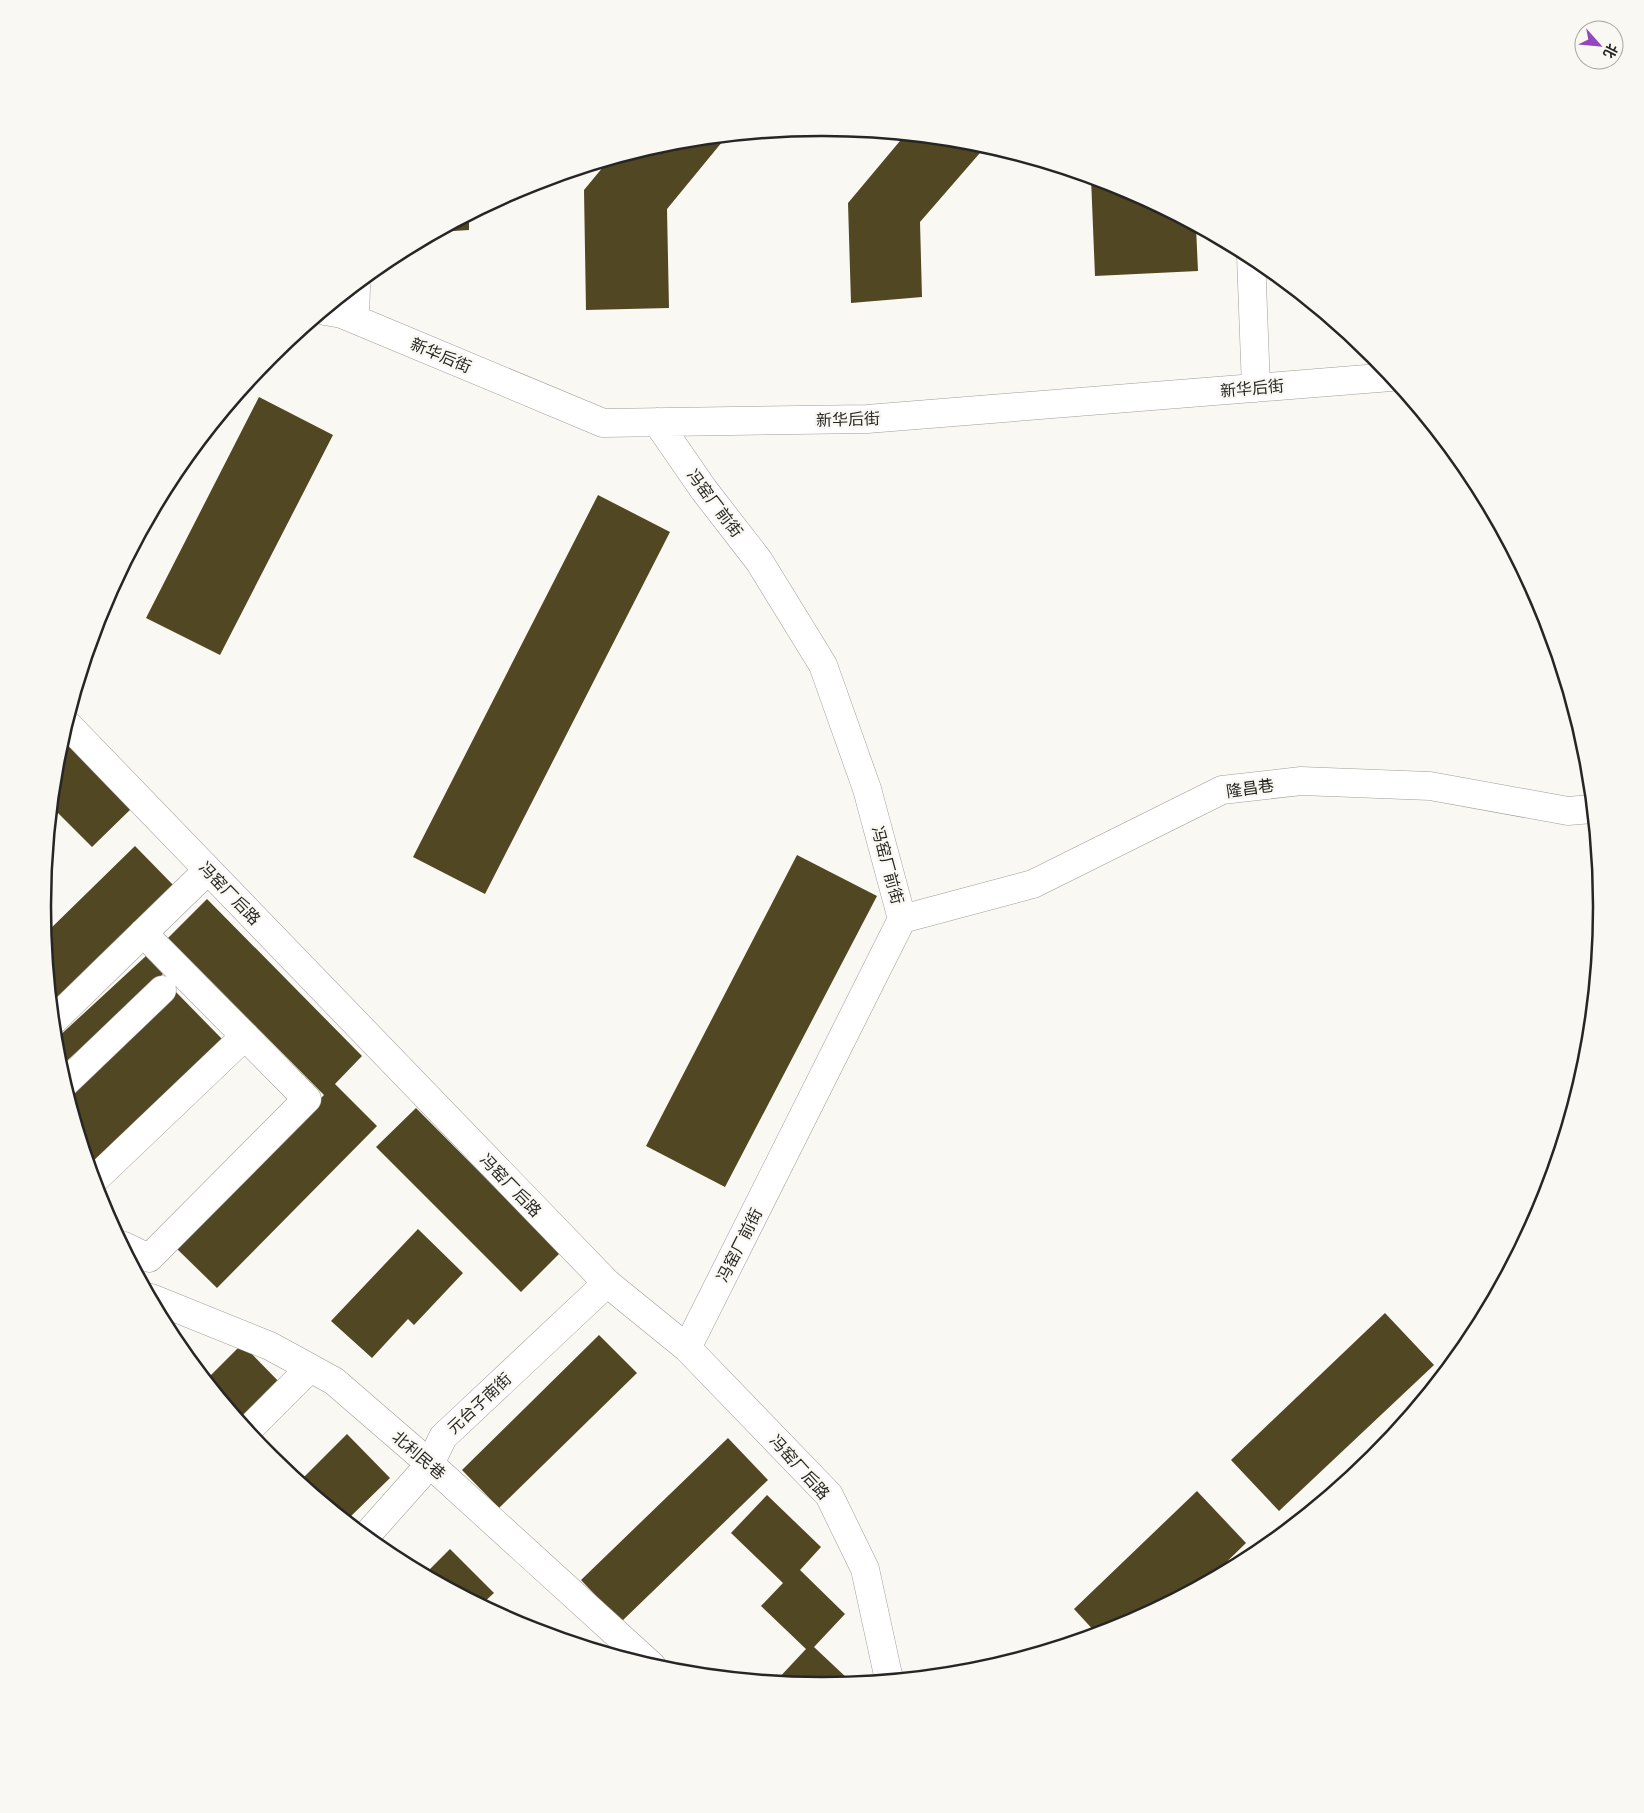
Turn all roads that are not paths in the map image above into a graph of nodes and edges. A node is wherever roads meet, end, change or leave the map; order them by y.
1 (1251, 267) edge
2 (356, 293) edge
3 (332, 312) edge
4 (355, 319) junction
5 (1382, 378) edge
6 (1256, 388) junction
7 (657, 422) junction
8 (72, 730) edge
9 (1586, 809) edge
10 (208, 870) junction
11 (902, 919) junction
12 (143, 933) junction
13 (162, 990) dead end
14 (59, 1015) edge
15 (245, 1036) junction
16 (71, 1077) edge
17 (100, 1174) edge
18 (133, 1250) edge
19 (607, 1283) junction
20 (161, 1302) edge
21 (687, 1348) junction
22 (310, 1368) junction
23 (253, 1425) edge
24 (430, 1464) junction
25 (371, 1531) edge
26 (640, 1655) edge
27 (888, 1674) edge

1 - 6 street
2 - 4 street
3 - 4 street, 新华后街
4 - 7 street, 新华后街
5 - 6 street, 新华后街
6 - 7 street, 新华后街
7 - 11 street, 冯窑厂前街
8 - 10 street, 冯窑厂后路
9 - 11 street, 隆昌巷
10 - 12 street
10 - 19 street, 冯窑厂后路
11 - 21 street, 冯窑厂前街
12 - 14 street
12 - 15 street
13 - 16 street
15 - 17 street
15 - 18 street
19 - 21 street, 冯窑厂后路
19 - 24 street, 元台子南街
20 - 22 street, 北利民巷
21 - 27 street, 冯窑厂后路
22 - 23 street
22 - 24 street, 北利民巷
24 - 25 street, 元台子南街
24 - 26 street, 北利民巷

